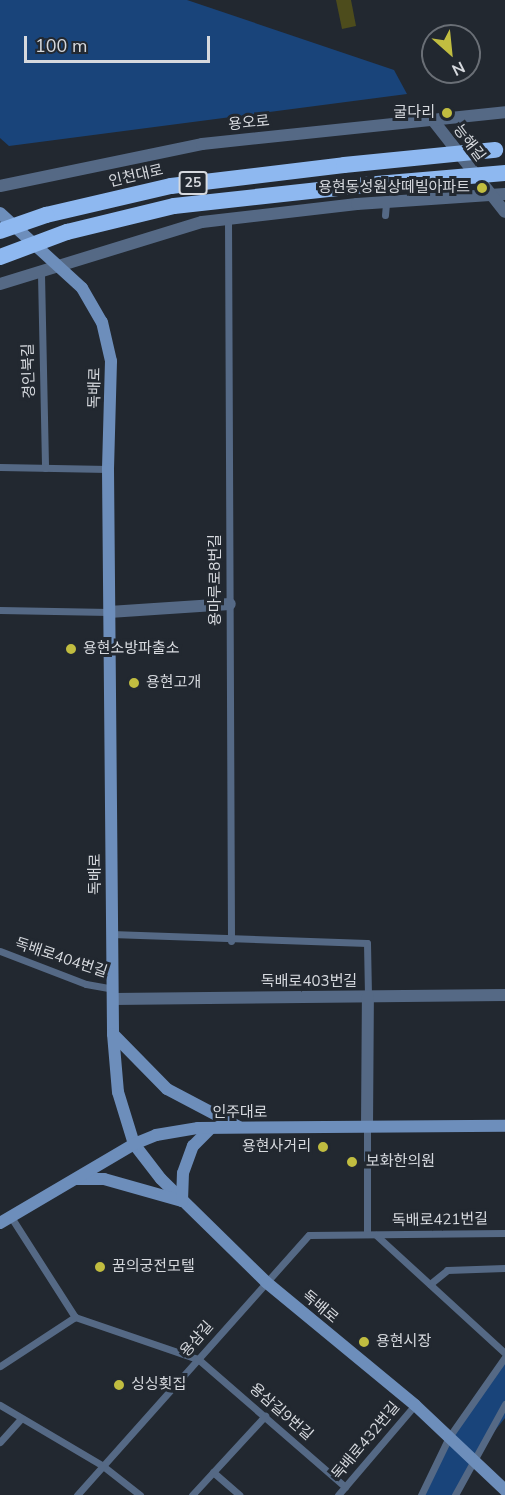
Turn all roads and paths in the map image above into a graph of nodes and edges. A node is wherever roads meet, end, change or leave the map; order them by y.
1 (505, 112) edge
2 (432, 119) junction
3 (500, 149) edge
4 (505, 173) edge
5 (0, 186) edge
6 (489, 194) junction
7 (505, 195) edge
8 (505, 212) edge
9 (0, 213) edge
10 (228, 219) junction
11 (0, 231) edge
12 (0, 257) edge
13 (61, 265) junction
14 (41, 274) junction
15 (0, 284) edge
16 (0, 467) edge
17 (45, 468) junction
18 (108, 469) junction
19 (230, 604) junction
20 (0, 610) edge
21 (109, 612) junction
22 (111, 934) junction
23 (231, 942) junction
24 (0, 951) edge
25 (113, 994) junction
26 (505, 995) edge
27 (368, 996) junction
28 (113, 1035) junction
29 (505, 1126) edge
30 (367, 1127) junction
31 (211, 1128) junction
32 (240, 1128) junction
33 (134, 1144) junction
34 (74, 1179) junction
35 (182, 1201) junction
36 (11, 1216) junction
37 (0, 1223) edge
38 (367, 1232) junction
39 (505, 1233) edge
40 (376, 1235) junction
41 (505, 1268) edge
42 (266, 1282) junction
43 (430, 1284) junction
44 (75, 1317) junction
45 (505, 1355) edge
46 (198, 1359) junction
47 (0, 1366) edge
48 (505, 1404) edge
49 (0, 1405) edge
50 (415, 1405) junction
51 (265, 1416) junction
52 (21, 1419) junction
53 (449, 1437) junction
54 (0, 1442) edge
55 (472, 1459) junction
56 (103, 1466) junction
57 (213, 1472) junction
58 (345, 1487) junction
59 (505, 1490) edge
60 (77, 1495) edge
61 (140, 1495) edge
62 (192, 1495) edge
63 (238, 1495) edge
64 (338, 1495) edge
65 (421, 1495) edge
66 (455, 1495) edge

1 - 2 street, 용오로
2 - 5 street, 용오로
2 - 6 street, 능해길
3 - 11 highway, 인천대로 / 25, bridge
4 - 12 highway, 25, bridge
6 - 7 street
6 - 8 street, 능해길
6 - 10 street
9 - 13 main road, 독배로
10 - 13 street
10 - 19 lane, 용마루로8번길
13 - 14 street
13 - 18 main road, 독배로
14 - 15 street
14 - 17 lane, 경인북길
16 - 17 lane
17 - 18 lane
18 - 21 main road, 독배로
19 - 21 street
19 - 23 lane, 용마루로8번길
20 - 21 lane
21 - 22 main road, 독배로
22 - 23 lane
22 - 25 main road, 독배로
23 - 27 lane
24 - 25 lane, 독배로404번길
25 - 27 street, 독배로403번길
25 - 28 main road, 독배로
26 - 27 street, 독배로403번길
27 - 30 street
28 - 32 main road
28 - 33 main road, 독배로
29 - 30 main road, 인주대로
30 - 32 main road, 인주대로
30 - 38 lane
31 - 32 main road, 인주대로
31 - 33 main road, 인주대로
31 - 35 main road
33 - 34 main road, 인주대로
33 - 35 main road, 독배로
34 - 35 main road
34 - 36 main road, 인주대로
35 - 42 main road, 독배로
36 - 37 main road, 인주대로
36 - 44 lane
38 - 40 lane, 독배로421번길
38 - 42 lane, 독배로421번길
39 - 40 lane, 독배로421번길
40 - 43 lane, 독배로421번길
41 - 43 lane
42 - 46 lane, 용삼길
42 - 50 main road, 독배로
43 - 45 lane
44 - 46 lane
44 - 47 lane
45 - 53 lane
46 - 51 lane, 용삼길9번길
46 - 56 lane, 용삼길
48 - 55 lane
49 - 52 lane
50 - 53 main road, 독배로
50 - 58 lane, 독배로432번길
51 - 57 lane
51 - 58 lane, 용삼길9번길
52 - 54 lane
52 - 56 lane
53 - 55 main road, 독배로
53 - 65 lane
55 - 59 main road, 독배로
55 - 66 lane
56 - 60 lane, 용삼길
56 - 61 lane
57 - 62 lane
57 - 63 lane
58 - 64 lane, 독배로432번길

